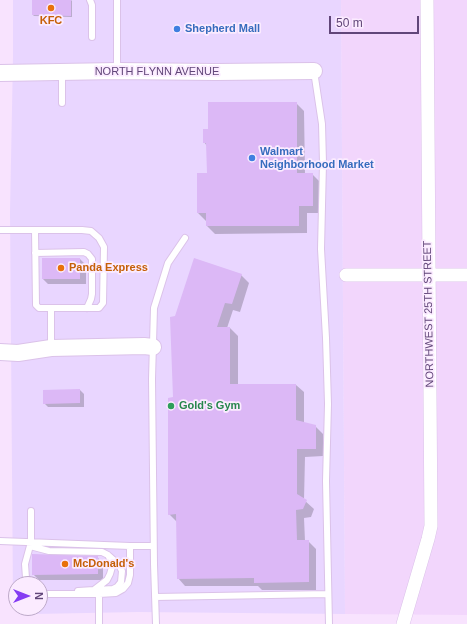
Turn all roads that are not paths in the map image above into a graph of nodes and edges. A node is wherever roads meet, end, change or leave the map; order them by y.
1 (90, 0) edge
2 (117, 0) edge
3 (427, 0) edge
4 (92, 36) dead end
5 (117, 71) junction
6 (314, 71) joint
7 (62, 72) junction
8 (0, 73) edge
9 (62, 103) dead end
10 (0, 230) edge
11 (34, 230) junction
12 (185, 238) dead end
13 (35, 253) junction
14 (346, 274) dead end
15 (429, 275) junction
16 (467, 275) edge
17 (51, 308) junction
18 (87, 308) junction
19 (154, 347) junction
20 (51, 348) junction
21 (0, 352) edge
22 (31, 511) dead end
23 (0, 542) edge
24 (30, 544) junction
25 (130, 546) junction
26 (154, 546) junction
27 (108, 555) junction
28 (26, 576) edge
29 (97, 592) junction
30 (48, 594) edge
31 (328, 594) junction
32 (155, 597) junction
33 (99, 624) edge
34 (156, 624) edge
35 (329, 624) edge
36 (403, 624) edge

1 - 4 lane
2 - 5 lane
3 - 15 street, NORTHWEST 25TH STREET
5 - 6 street, NORTH FLYNN AVENUE
5 - 7 street, NORTH FLYNN AVENUE
6 - 31 lane
7 - 8 street, NORTH FLYNN AVENUE
7 - 9 lane
10 - 11 lane
11 - 13 lane
11 - 18 lane
12 - 19 lane
13 - 17 lane
13 - 18 lane
14 - 15 street
15 - 16 street
15 - 36 street, NORTHWEST 25TH STREET
17 - 18 lane
17 - 20 lane
19 - 20 street
19 - 26 lane
20 - 21 street
22 - 24 lane
23 - 24 lane
24 - 25 lane
24 - 27 lane
24 - 28 lane
25 - 26 lane
25 - 29 lane
26 - 32 lane
27 - 29 lane
27 - 29 lane
29 - 30 lane
29 - 33 lane
31 - 32 lane
31 - 35 lane
32 - 34 lane

